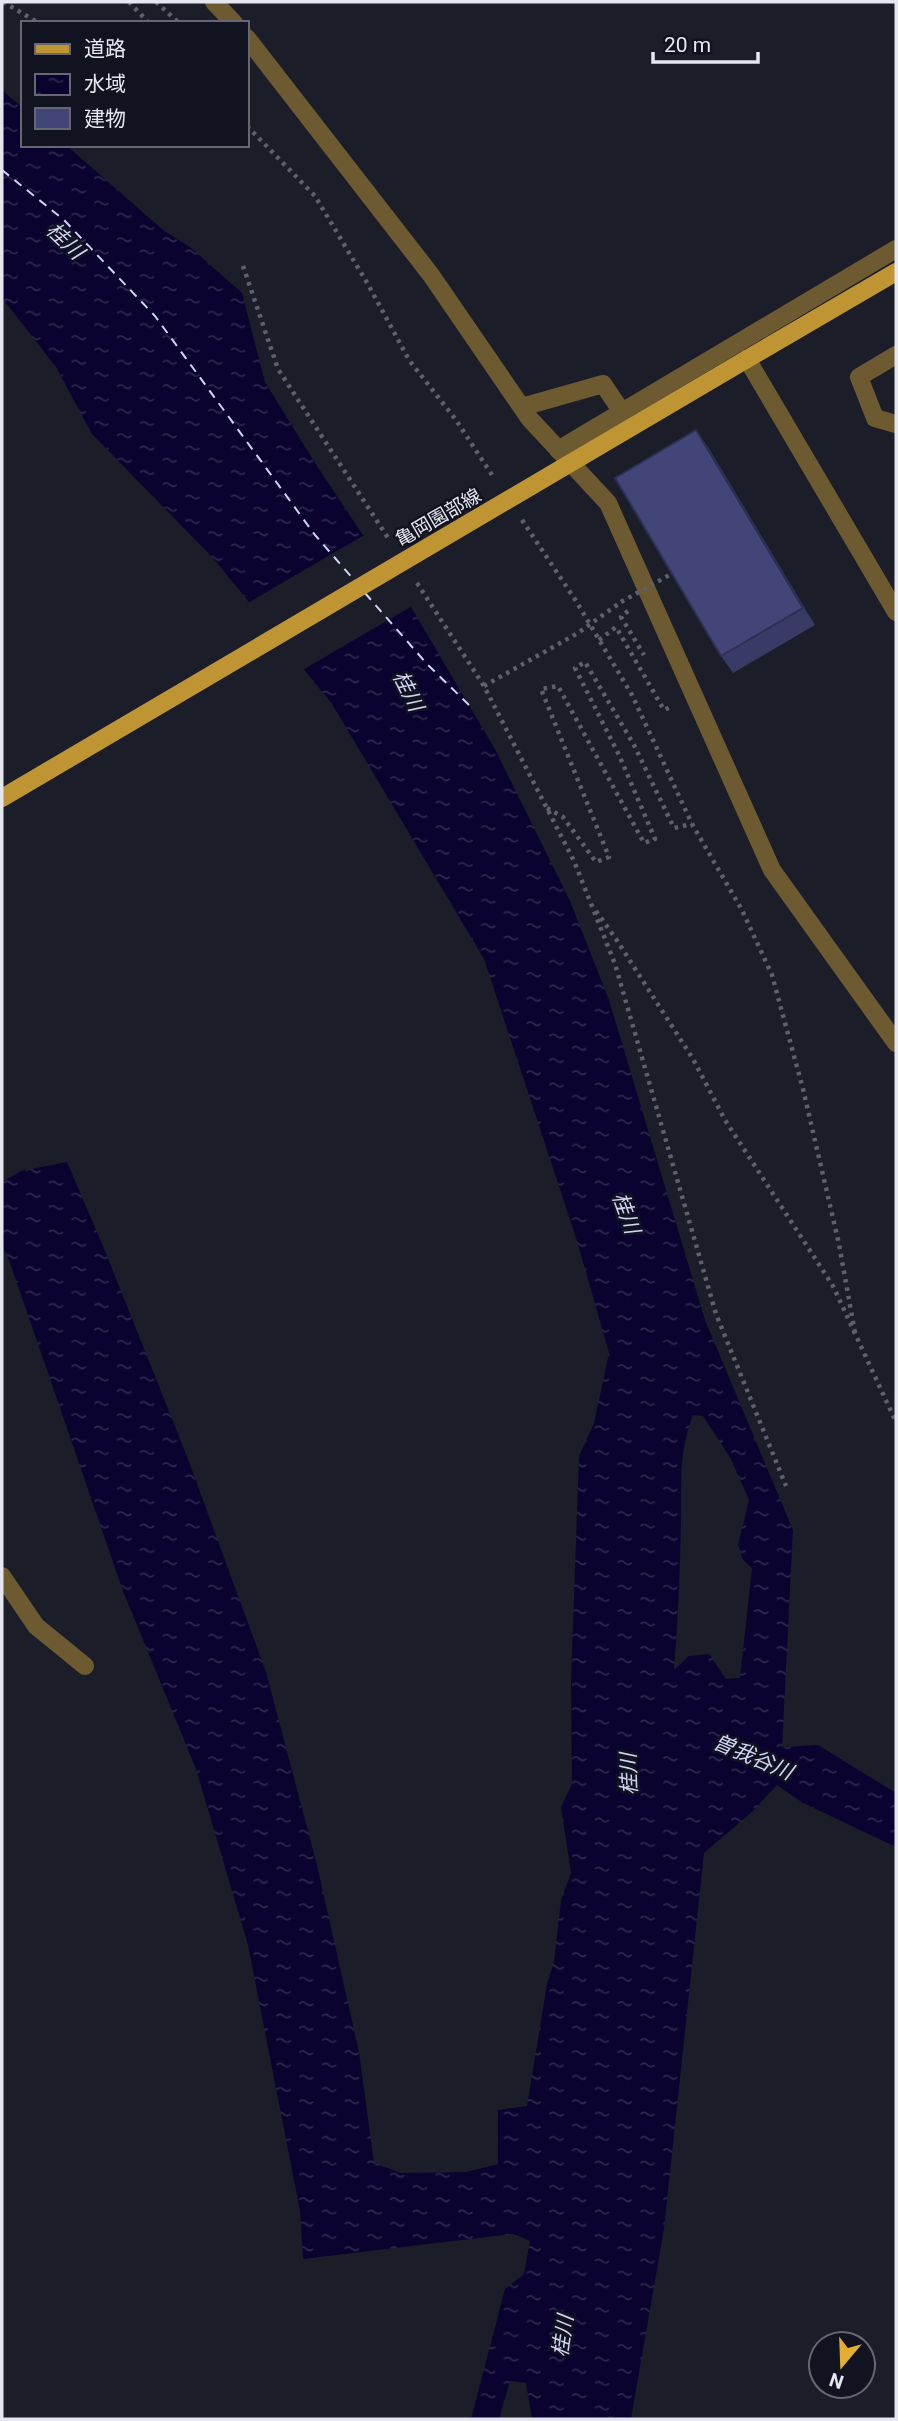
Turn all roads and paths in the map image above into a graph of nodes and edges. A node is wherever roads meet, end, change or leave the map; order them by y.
1 (4, 2) edge
2 (130, 2) edge
3 (156, 2) edge
4 (214, 2) edge
5 (36, 21) edge
6 (147, 21) edge
7 (177, 21) edge
8 (232, 21) edge
9 (248, 39) edge
10 (248, 127) edge
11 (896, 249) edge
12 (243, 266) dead end
13 (896, 272) edge
14 (896, 355) edge
15 (747, 359) junction
16 (522, 407) junction
17 (622, 412) junction
18 (896, 424) edge
19 (558, 450) junction
20 (501, 488) dead end
21 (516, 510) dead end
22 (392, 545) dead end
23 (673, 573) edge
24 (415, 580) dead end
25 (626, 599) junction
26 (896, 612) edge
27 (590, 625) junction
28 (599, 640) junction
29 (648, 661) dead end
30 (484, 686) junction
31 (668, 694) dead end
32 (2, 798) edge
33 (546, 807) junction
34 (692, 824) junction
35 (592, 905) junction
36 (896, 1042) edge
37 (855, 1333) junction
38 (896, 1422) edge
39 (786, 1486) dead end
40 (2, 1576) edge
41 (85, 1666) dead end

1 - 5 path
2 - 6 path
3 - 7 path
4 - 8 street
9 - 16 street
10 - 20 path
11 - 17 street
12 - 22 path
13 - 15 main road, 亀岡園部線
14 - 18 street
15 - 26 street
15 - 32 main road, 亀岡園部線, bridge
16 - 17 street
16 - 19 street
17 - 19 street
19 - 36 street
21 - 27 path
23 - 25 path, bridge
24 - 30 path
25 - 27 path
25 - 29 path
27 - 28 path
27 - 30 path
28 - 31 path
28 - 34 path
30 - 33 path
33 - 34 path
33 - 35 path
34 - 37 path
35 - 37 path
35 - 39 path
37 - 38 path
40 - 41 street

